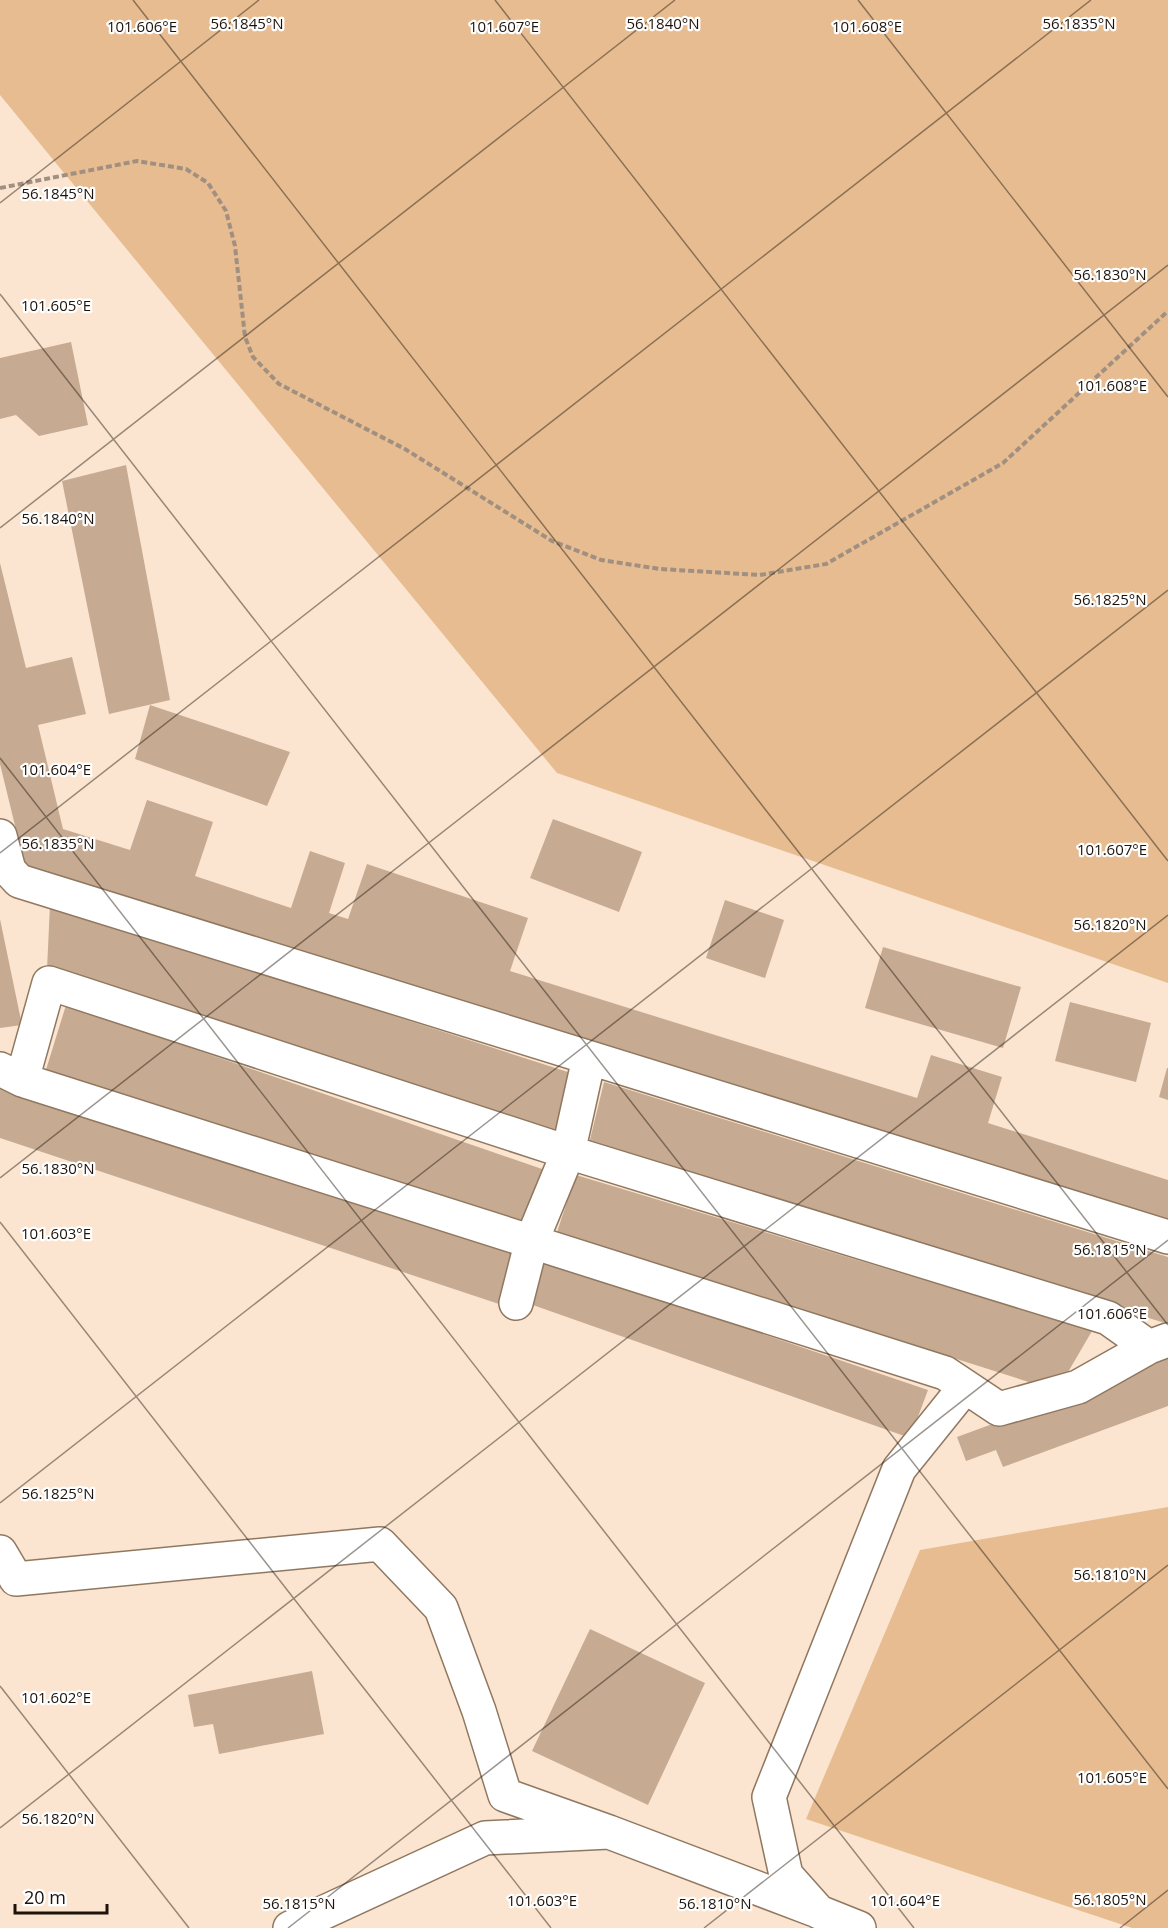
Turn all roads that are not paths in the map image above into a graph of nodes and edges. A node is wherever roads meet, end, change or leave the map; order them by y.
1 (0, 836) edge
2 (8, 878) edge
3 (589, 1058) junction
4 (11, 1074) edge
5 (568, 1153) junction
6 (1168, 1237) edge
7 (532, 1240) junction
8 (516, 1303) dead end
9 (1159, 1343) edge
10 (966, 1387) junction
11 (0, 1551) edge
12 (609, 1832) junction
13 (819, 1912) junction
14 (290, 1928) edge
15 (859, 1928) edge

1 - 2 lane
2 - 3 lane
3 - 5 lane
3 - 6 lane
4 - 5 lane
4 - 7 lane
5 - 7 lane
5 - 9 lane
7 - 8 lane
7 - 10 lane
9 - 10 lane
10 - 13 lane
11 - 12 lane
12 - 13 lane
12 - 14 lane
13 - 15 lane

